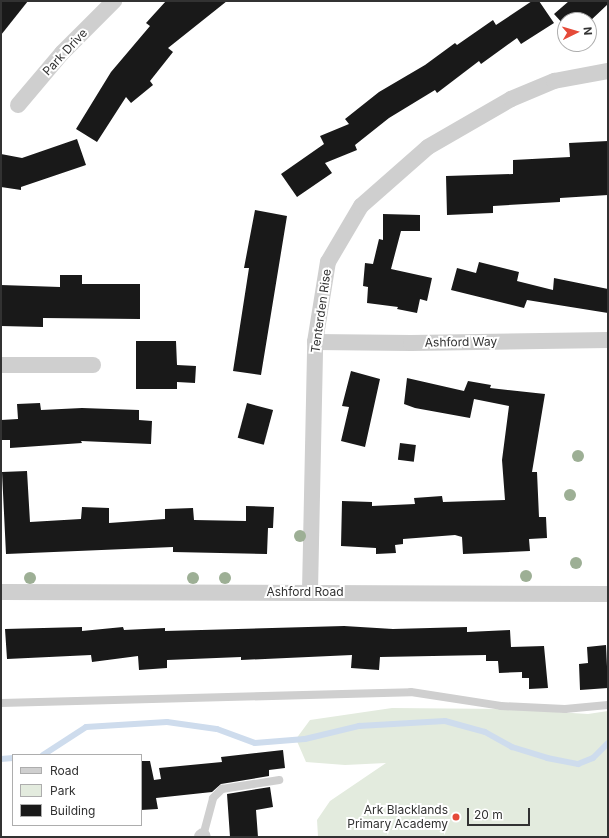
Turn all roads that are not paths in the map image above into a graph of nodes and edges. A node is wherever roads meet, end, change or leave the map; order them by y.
1 (114, 1) edge
2 (608, 71) edge
3 (18, 105) dead end
4 (608, 340) edge
5 (315, 342) junction
6 (1, 364) edge
7 (93, 365) dead end
8 (310, 591) junction
9 (1, 592) edge
10 (608, 594) edge
11 (1, 704) edge
12 (608, 705) edge
13 (279, 780) dead end
14 (202, 837) edge

1 - 3 street, Park Drive
2 - 5 street, Tenterden Rise
4 - 5 street, Ashford Way
5 - 8 street, Tenterden Rise
6 - 7 street
8 - 9 street, Ashford Road
8 - 10 street, Ashford Road
11 - 12 lane
13 - 14 lane

